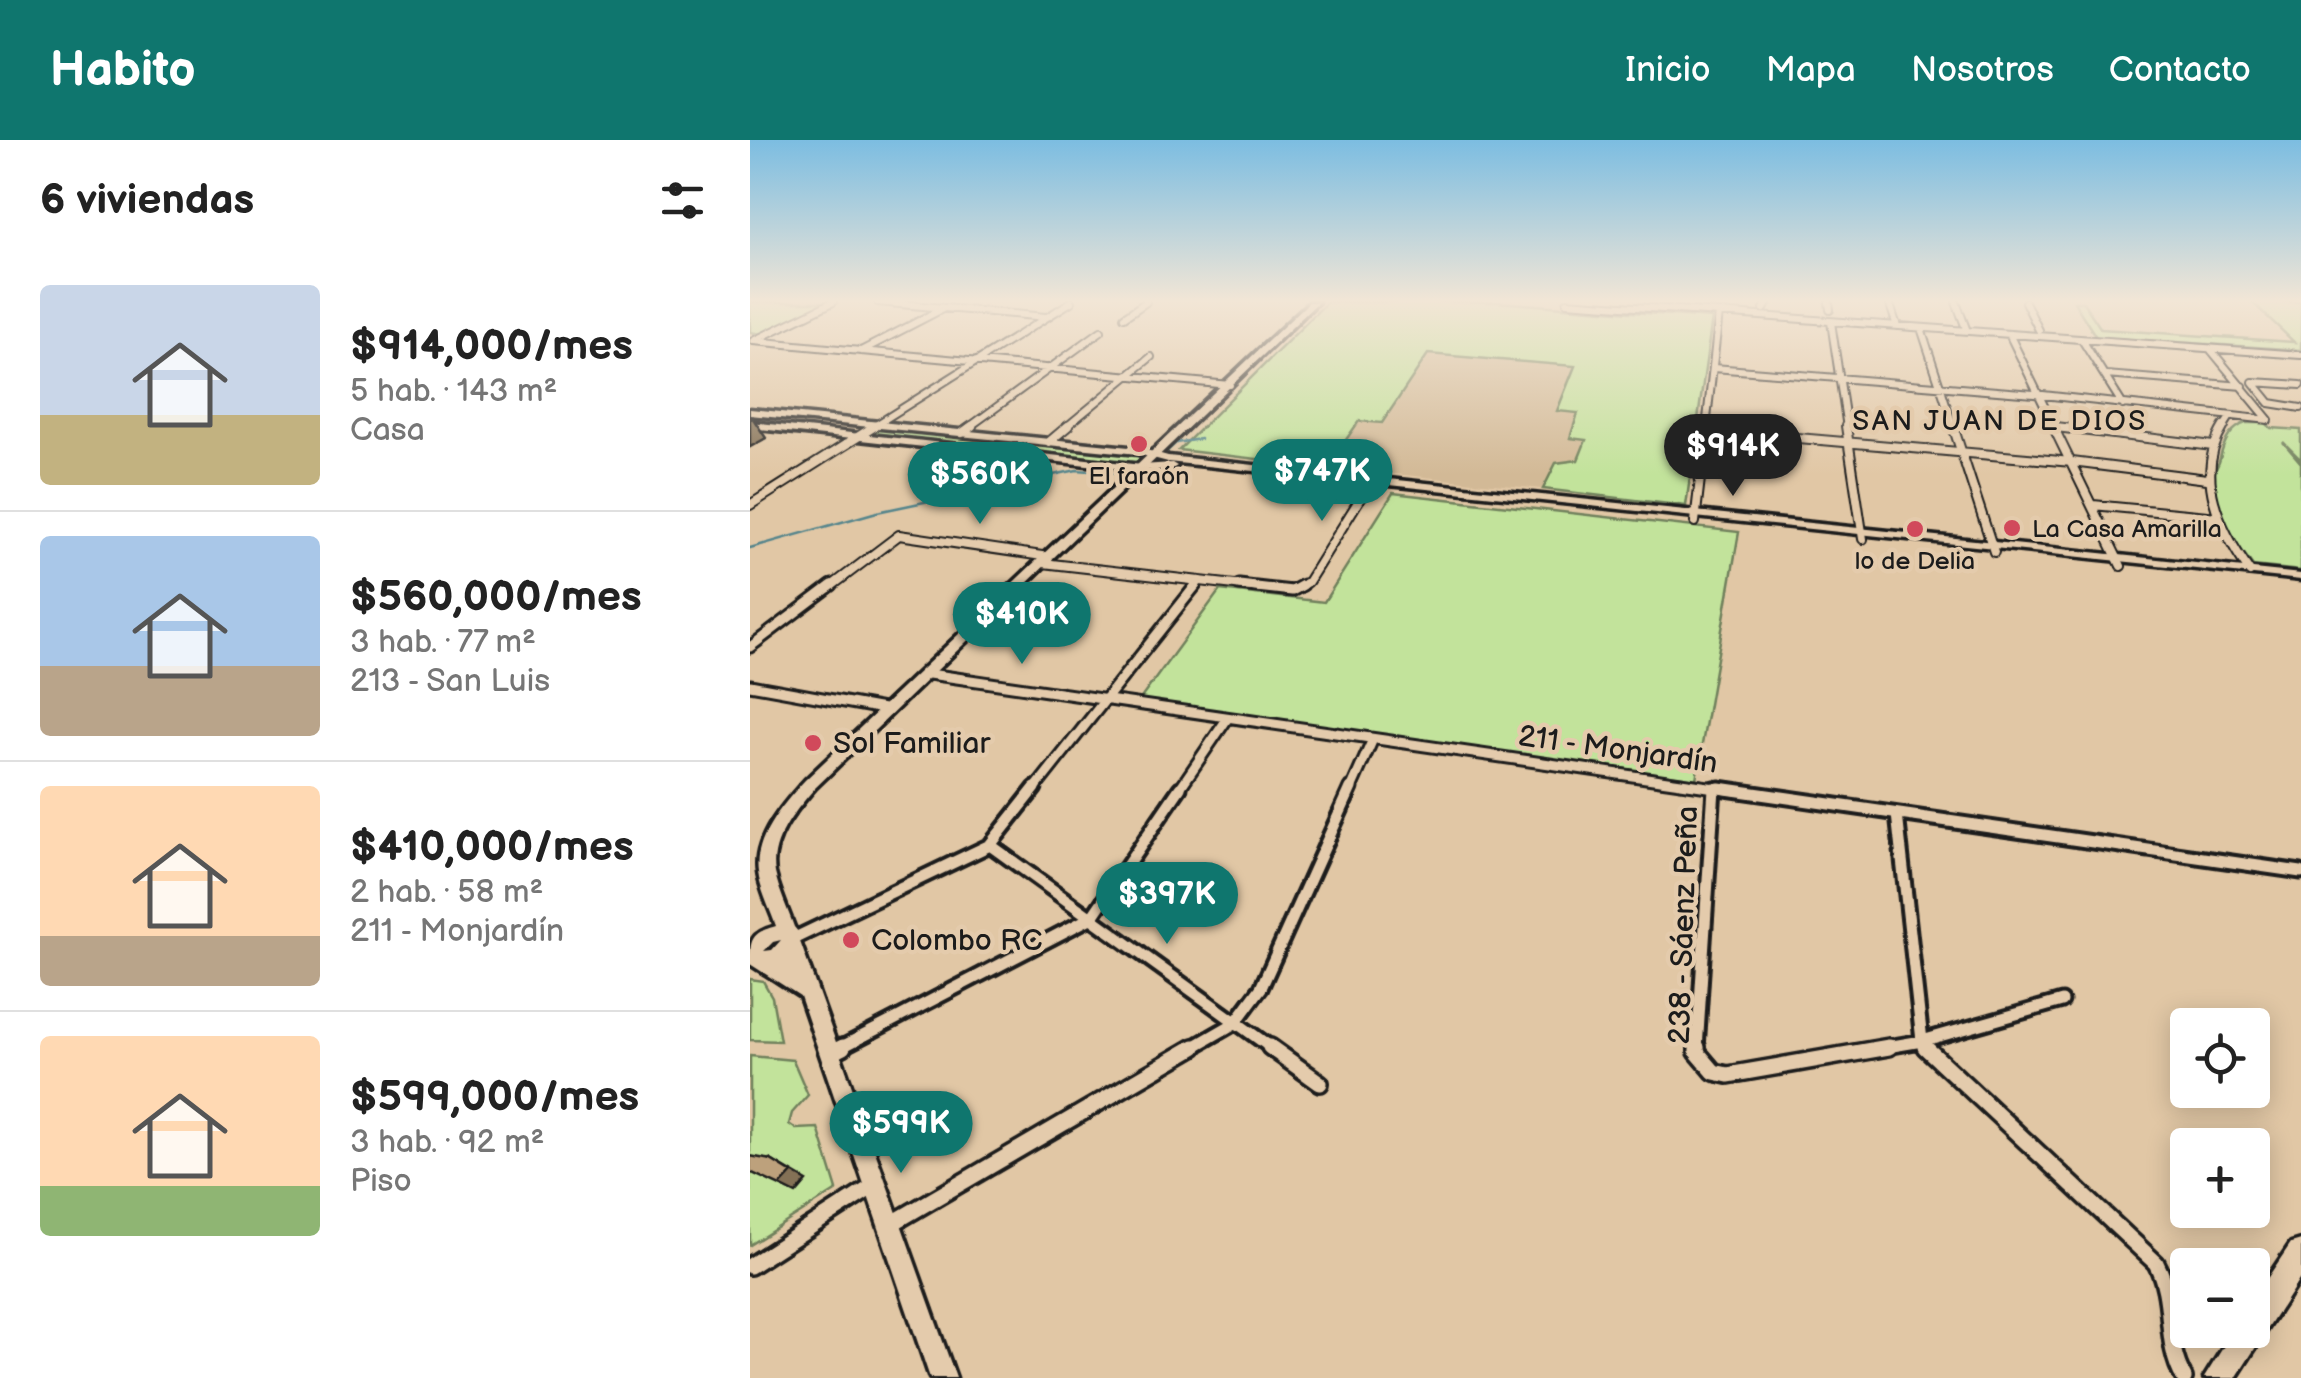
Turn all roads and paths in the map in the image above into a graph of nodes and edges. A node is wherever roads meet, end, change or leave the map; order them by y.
1 (958, 360) edge
2 (1061, 360) edge
3 (1146, 360) edge
4 (1256, 360) edge
5 (1715, 360) edge
6 (1838, 360) edge
7 (1931, 360) edge
8 (2022, 360) edge
9 (2095, 360) edge
10 (2220, 360) edge
11 (973, 361) junction
12 (1714, 368) junction
13 (1048, 369) junction
14 (1127, 376) junction
15 (2106, 376) junction
16 (1841, 378) junction
17 (2301, 384) edge
18 (1230, 385) junction
19 (1940, 386) junction
20 (2243, 386) junction
21 (2040, 396) junction
22 (2123, 405) junction
23 (2301, 408) edge
24 (750, 412) edge
25 (2230, 417) junction
26 (878, 424) junction
27 (750, 426) edge
28 (2056, 427) junction
29 (1707, 430) junction
30 (962, 433) junction
31 (859, 436) junction
32 (1049, 442) junction
33 (1848, 442) junction
34 (2213, 446) junction
35 (1960, 452) junction
36 (1156, 455) junction
37 (2072, 462) junction
38 (1142, 468) junction
39 (2207, 479) junction
40 (1369, 484) junction
41 (750, 505) edge
42 (2093, 506) junction
43 (2218, 517) junction
44 (1696, 518) junction
45 (1863, 536) junction
46 (1992, 549) junction
47 (1046, 560) junction
48 (2119, 562) junction
49 (2250, 572) junction
50 (1200, 581) junction
51 (2301, 581) edge
52 (750, 647) edge
53 (929, 674) junction
54 (750, 685) edge
55 (1108, 700) junction
56 (889, 710) junction
57 (1227, 718) junction
58 (1373, 740) junction
59 (1714, 788) junction
60 (1897, 814) junction
61 (990, 845) junction
62 (2301, 872) edge
63 (780, 908) junction
64 (1092, 917) junction
65 (791, 939) junction
66 (757, 951) edge
67 (809, 991) junction
68 (2062, 1001) dead end
69 (1235, 1023) junction
70 (1922, 1041) junction
71 (831, 1053) junction
72 (1320, 1083) dead end
73 (877, 1184) junction
74 (891, 1224) junction
75 (2301, 1252) edge
76 (750, 1266) edge
77 (2270, 1301) edge
78 (2240, 1348) edge
79 (943, 1378) edge
80 (2184, 1378) edge
81 (2220, 1378) edge

1 - 11 street
2 - 13 street
3 - 14 street
4 - 18 main road
5 - 12 street
6 - 16 street
7 - 19 street
8 - 21 street
9 - 15 street
10 - 20 street
11 - 13 street
11 - 26 street
12 - 16 street
12 - 29 street
13 - 14 street
13 - 30 street
14 - 18 street
14 - 32 street
15 - 20 street
15 - 22 street
16 - 19 street
16 - 33 street
17 - 23 street
18 - 36 main road
19 - 21 street
19 - 35 street
20 - 25 street
21 - 22 street
21 - 28 street
22 - 25 street
24 - 26 street
25 - 34 street
26 - 30 street
26 - 31 street
27 - 31 street
28 - 34 street
28 - 37 street
29 - 33 street
29 - 44 street
30 - 32 street
31 - 38 street
31 - 41 street
32 - 36 street
33 - 35 street
33 - 45 street
34 - 39 street
35 - 37 street
35 - 46 street
36 - 38 main road
36 - 40 street
37 - 39 street
37 - 42 street
38 - 40 street
38 - 47 main road
39 - 43 street
40 - 44 street
40 - 50 street
42 - 43 street
42 - 48 street
43 - 49 street
44 - 45 street
45 - 46 street
46 - 48 street
47 - 50 street
47 - 52 street
47 - 53 main road
48 - 49 street
48 - 51 street
49 - 51 street
50 - 55 street
53 - 55 street, 211 - Monjardín
53 - 56 main road
54 - 56 street
55 - 57 street, 211 - Monjardín
55 - 61 street
56 - 63 main road
57 - 58 street, 211 - Monjardín
57 - 64 street
58 - 59 street, 211 - Monjardín
58 - 69 street
59 - 60 street, 211 - Monjardín
59 - 70 street, 238 - Sáenz Peña
60 - 62 street, 211 - Monjardín
60 - 70 street
61 - 64 street
61 - 65 street
63 - 65 main road
63 - 66 main road
64 - 69 street
64 - 71 street
65 - 66 main road
65 - 67 main road
66 - 67 main road
67 - 71 main road
68 - 70 street
69 - 72 street
69 - 74 street
70 - 80 street
71 - 73 main road
73 - 74 main road
73 - 76 street
74 - 79 main road
75 - 77 main road
78 - 81 main road

